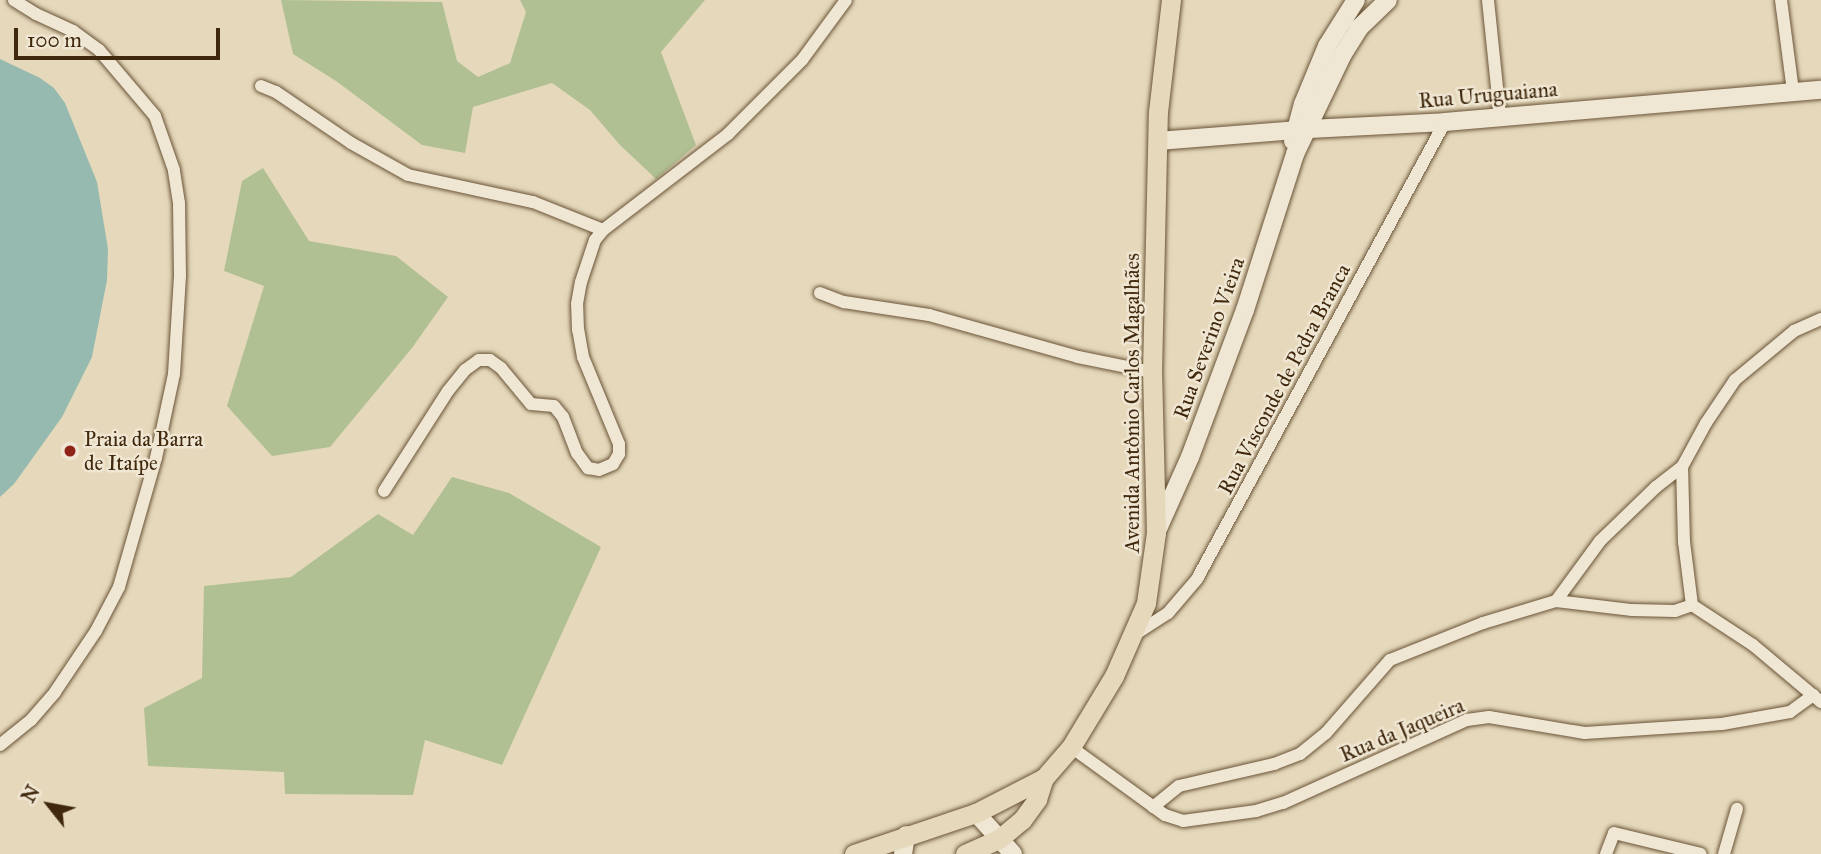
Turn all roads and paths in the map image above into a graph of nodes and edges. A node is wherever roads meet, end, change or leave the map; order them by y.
1 (15, 0) edge
2 (846, 0) edge
3 (1171, 0) edge
4 (1356, 0) edge
5 (1388, 0) edge
6 (1488, 0) edge
7 (1781, 0) edge
8 (261, 86) dead end
9 (1821, 90) edge
10 (1793, 91) junction
11 (1500, 117) junction
12 (1445, 122) junction
13 (1303, 129) junction
14 (1158, 141) junction
15 (603, 230) junction
16 (820, 293) dead end
17 (1821, 319) edge
18 (1152, 372) junction
19 (1682, 467) junction
20 (384, 491) dead end
21 (1156, 533) junction
22 (1556, 601) junction
23 (1692, 605) junction
24 (1134, 635) junction
25 (1817, 698) edge
26 (0, 745) edge
27 (1070, 747) junction
28 (1044, 778) junction
29 (1153, 807) junction
30 (1737, 809) dead end
31 (976, 813) junction
32 (999, 839) junction
33 (904, 845) edge
34 (855, 854) edge
35 (964, 854) edge
36 (1013, 854) edge
37 (1606, 854) edge
38 (1701, 854) edge
39 (1724, 854) edge

1 - 26 street
2 - 15 street
3 - 14 main road, Avenida Antônio Carlos Magalhães
4 - 13 main road, Rua Severino Vieira
5 - 13 main road, Rua Severino Vieira
6 - 11 street
7 - 10 street
8 - 15 street
9 - 10 main road, Rua Uruguaiana
10 - 11 main road, Rua Uruguaiana
11 - 12 main road, Rua Uruguaiana
12 - 13 main road, Rua Uruguaiana
12 - 24 street, Rua Visconde de Pedra Branca
13 - 14 main road, Rua Uruguaiana
13 - 21 main road, Rua Severino Vieira
14 - 18 main road, Avenida Antônio Carlos Magalhães
15 - 20 street
16 - 18 street
17 - 19 street
18 - 21 main road, Avenida Antônio Carlos Magalhães
19 - 22 street
19 - 23 street
21 - 24 main road, Avenida Antônio Carlos Magalhães
22 - 23 street
22 - 29 street
23 - 25 street
24 - 27 main road, Avenida Antônio Carlos Magalhães
25 - 29 street, Rua da Jaqueira
27 - 28 main road, Avenida Antônio Carlos Magalhães
27 - 29 street, Rua da Jaqueira
28 - 31 main road, Avenida Antônio Carlos Magalhães
28 - 32 main road, Avenida Antônio Carlos Magalhães
30 - 39 street
31 - 32 main road
31 - 33 main road, Avenida Antônio Carlos Magalhães
32 - 35 main road, Avenida Antônio Carlos Magalhães
32 - 36 main road
33 - 34 main road, Avenida Antônio Carlos Magalhães
37 - 38 street

